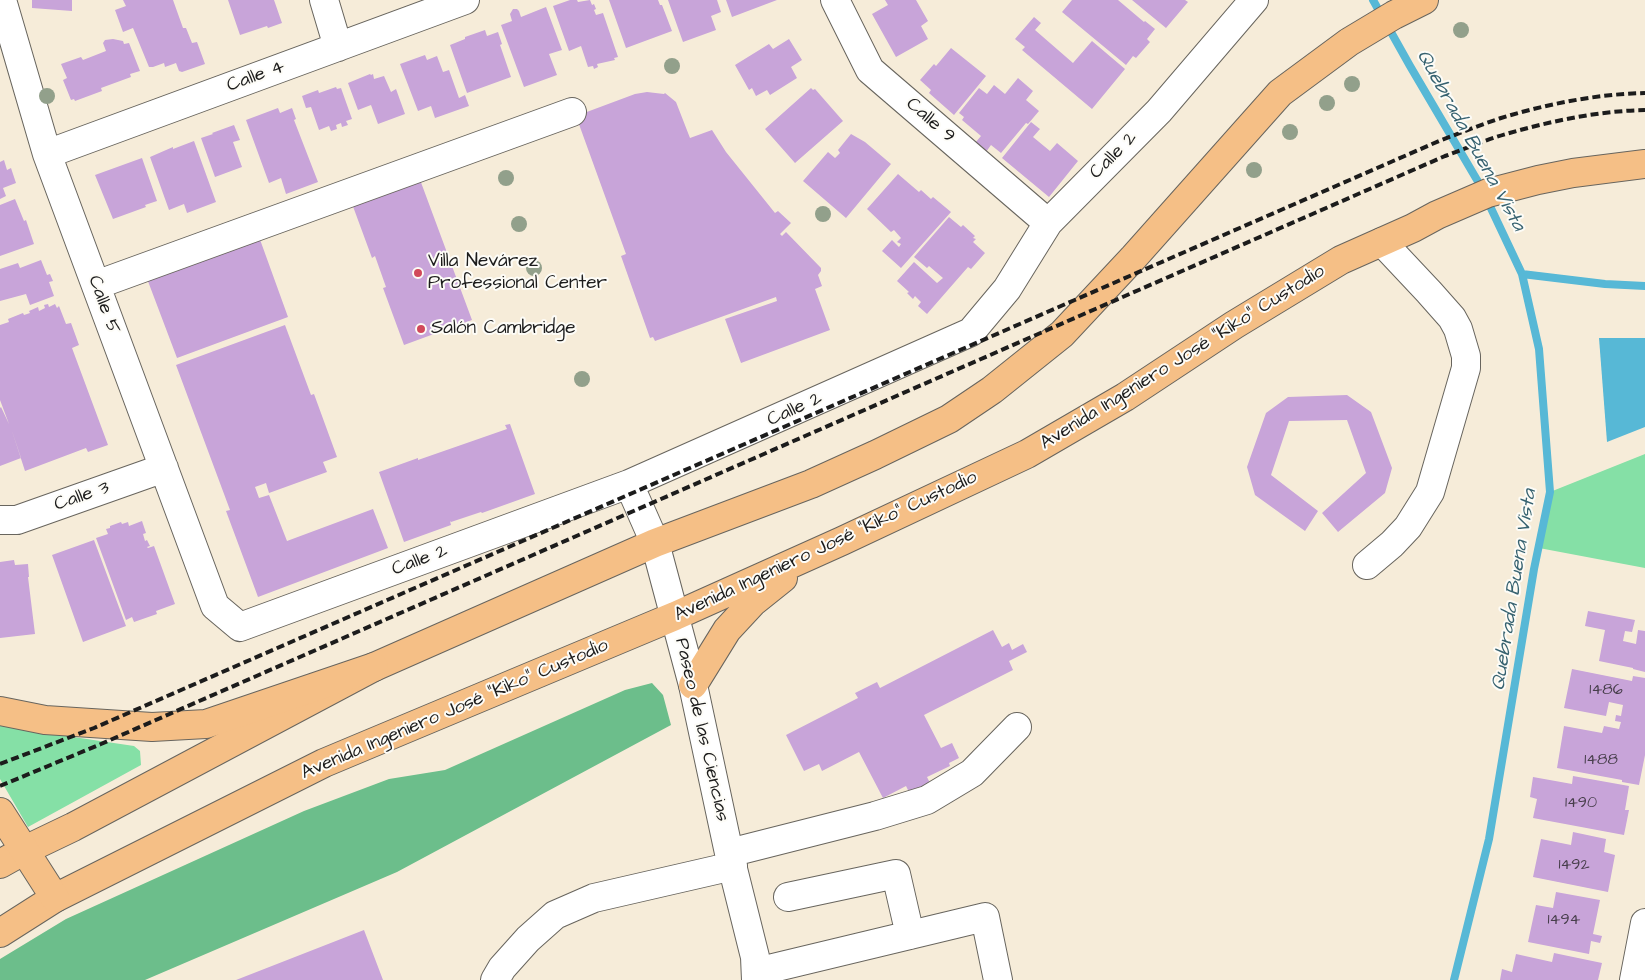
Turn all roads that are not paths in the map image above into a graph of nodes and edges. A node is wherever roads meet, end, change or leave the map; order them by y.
1 (2, 0) edge
2 (324, 0) edge
3 (465, 0) edge
4 (835, 0) edge
5 (1254, 0) edge
6 (1424, 0) edge
7 (338, 47) junction
8 (572, 112) dead end
9 (47, 154) junction
10 (1640, 170) edge
11 (1048, 223) junction
12 (1382, 242) junction
13 (96, 284) junction
14 (164, 468) junction
15 (629, 484) junction
16 (0, 520) edge
17 (655, 543) junction
18 (813, 554) junction
19 (1367, 565) dead end
20 (215, 606) joint
21 (675, 616) junction
22 (374, 667) junction
23 (694, 685) junction
24 (0, 711) edge
25 (1017, 727) dead end
26 (0, 812) edge
27 (25, 850) junction
28 (731, 860) junction
29 (0, 864) edge
30 (788, 897) dead end
31 (56, 898) junction
32 (1645, 923) edge
33 (0, 932) edge
34 (910, 935) junction
35 (756, 976) edge
36 (495, 980) edge
37 (998, 980) edge
38 (1634, 980) edge

1 - 9 street, Calle 5
2 - 7 street
3 - 7 street, Calle 4
4 - 11 street, Calle 9
5 - 11 street, Calle 2
6 - 17 main road
7 - 9 street, Calle 4
8 - 13 street
9 - 13 street, Calle 5
10 - 12 main road, Avenida Ingeniero José "Kiko" Custodio
11 - 15 street, Calle 2
12 - 18 main road, Avenida Ingeniero José "Kiko" Custodio
12 - 19 street
13 - 14 street, Calle 5
14 - 16 street, Calle 3
14 - 20 street, Calle 5
15 - 17 street, Paseo de las Ciencias
15 - 20 street, Calle 2
17 - 21 street, Paseo de las Ciencias
17 - 22 main road
18 - 21 main road, Avenida Ingeniero José "Kiko" Custodio
18 - 23 main road
21 - 23 street, Paseo de las Ciencias
21 - 31 main road, Avenida Ingeniero José "Kiko" Custodio
22 - 24 main road
22 - 27 main road
23 - 28 street, Paseo de las Ciencias
25 - 28 street
26 - 27 main road
27 - 29 main road
27 - 31 main road
28 - 35 street, Paseo de las Ciencias
28 - 36 street
30 - 34 street
31 - 33 main road, Avenida Ingeniero José "Kiko" Custodio
32 - 38 street
34 - 35 street
34 - 37 street

